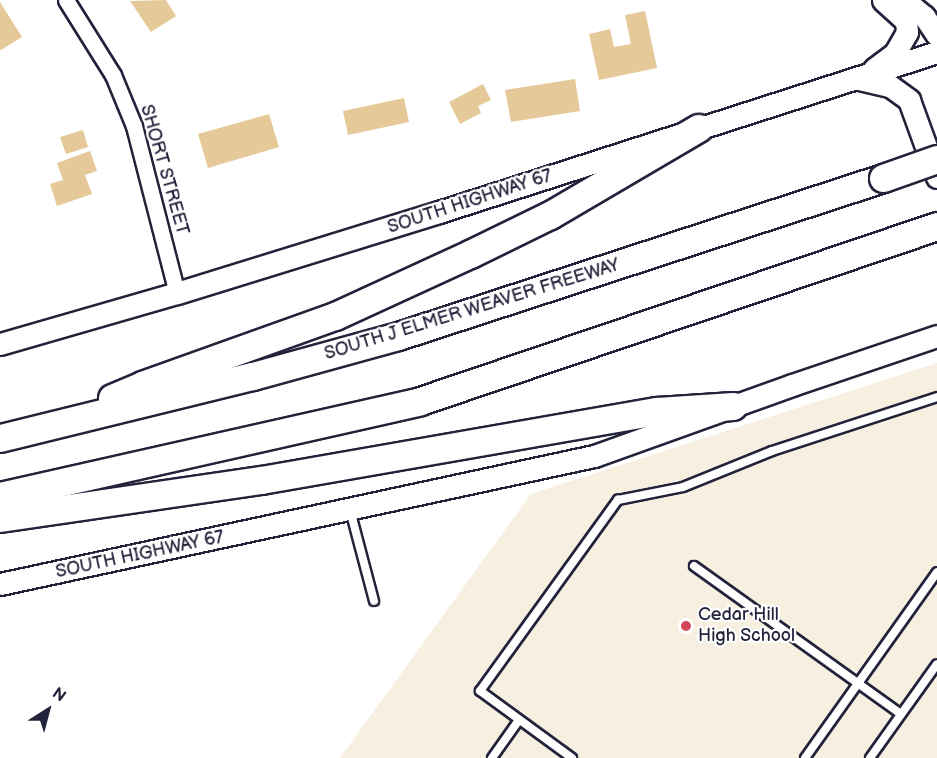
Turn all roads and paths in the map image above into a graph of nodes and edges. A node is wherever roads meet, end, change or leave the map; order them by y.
1 (66, 0) edge
2 (883, 0) edge
3 (910, 2) edge
4 (937, 35) edge
5 (937, 52) edge
6 (859, 79) junction
7 (698, 128) junction
8 (937, 159) edge
9 (937, 177) edge
10 (937, 226) edge
11 (177, 293) junction
12 (937, 336) edge
13 (0, 344) edge
14 (937, 397) edge
15 (733, 406) junction
16 (49, 427) junction
17 (0, 438) edge
18 (0, 496) edge
19 (351, 510) junction
20 (0, 518) edge
21 (694, 566) dead end
22 (937, 572) edge
23 (0, 584) edge
24 (374, 601) dead end
25 (937, 664) edge
26 (858, 683) junction
27 (901, 714) junction
28 (519, 720) junction
29 (560, 755) edge
30 (492, 758) edge
31 (572, 758) edge
32 (805, 758) edge
33 (870, 758) edge

1 - 11 street, SHORT STREET
2 - 6 main road
3 - 4 main road
5 - 6 main road, SOUTH HIGHWAY 67
6 - 7 main road, SOUTH HIGHWAY 67
6 - 9 main road
7 - 11 main road, SOUTH HIGHWAY 67
7 - 16 highway
8 - 16 highway, SOUTH J ELMER WEAVER FREEWAY, bridge
10 - 18 highway
11 - 13 main road, SOUTH HIGHWAY 67
12 - 15 main road, SOUTH HIGHWAY 67
14 - 28 lane
15 - 19 main road, SOUTH HIGHWAY 67
15 - 20 highway
16 - 17 highway, SOUTH J ELMER WEAVER FREEWAY
19 - 23 main road, SOUTH HIGHWAY 67
19 - 24 lane
21 - 26 lane
22 - 26 lane
25 - 27 lane
26 - 27 lane
26 - 32 lane
27 - 33 lane
28 - 29 lane
28 - 30 lane
29 - 31 lane

